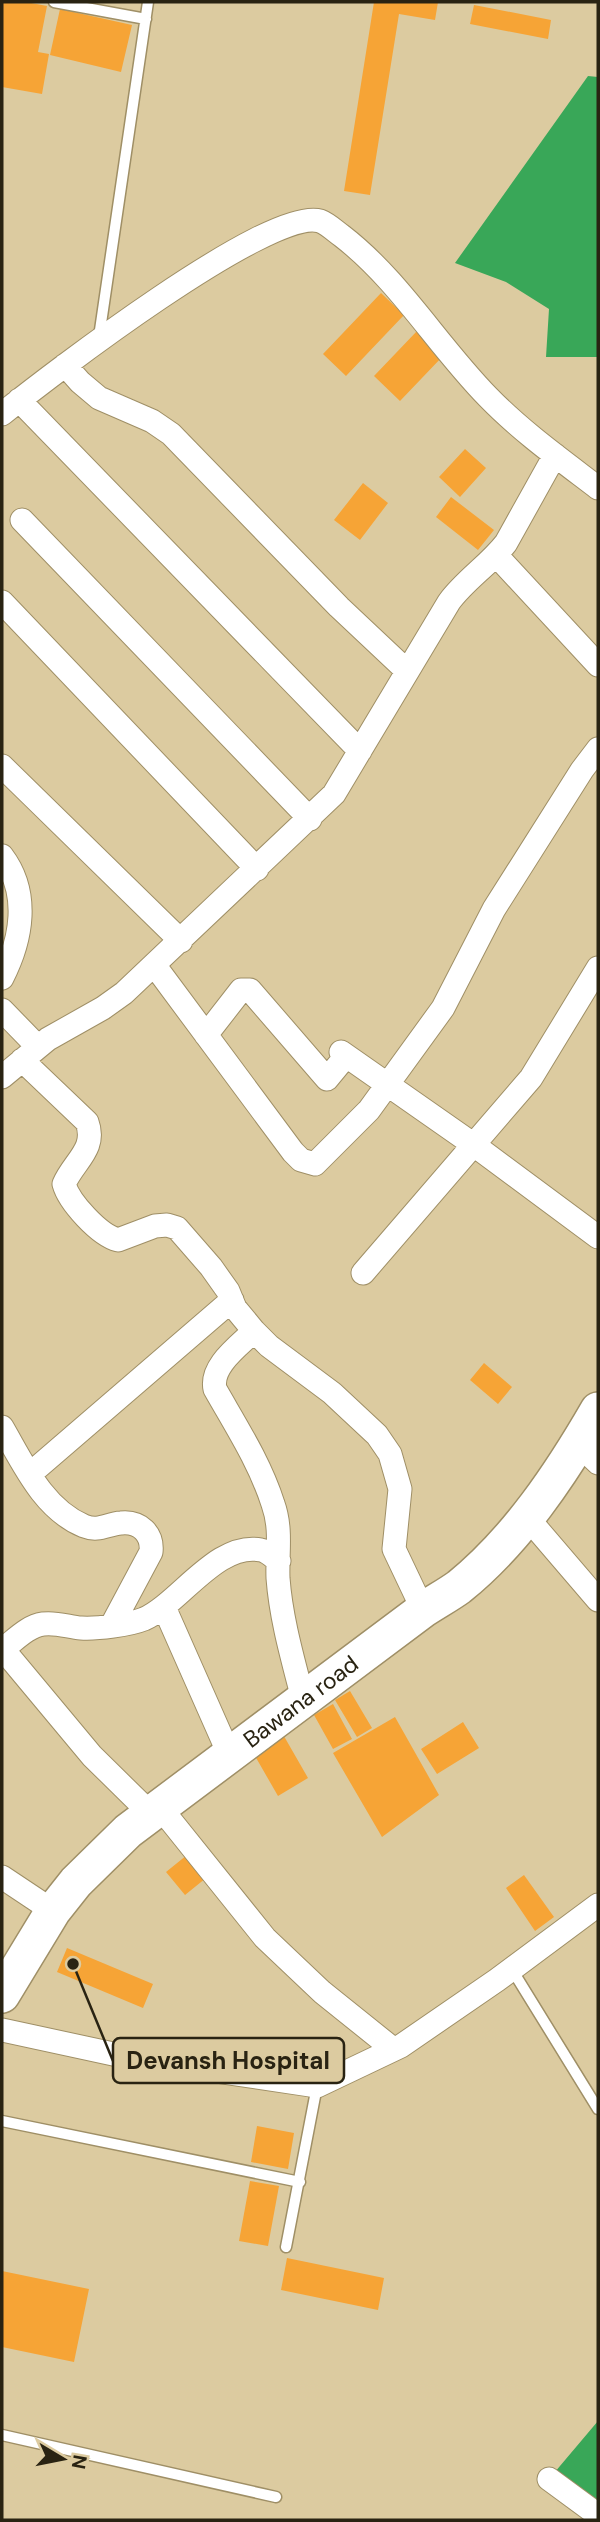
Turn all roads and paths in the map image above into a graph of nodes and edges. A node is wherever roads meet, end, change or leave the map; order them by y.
1 (54, 2) edge
2 (149, 2) edge
3 (146, 19) junction
4 (99, 339) junction
5 (65, 365) junction
6 (10, 407) edge
7 (555, 455) junction
8 (598, 488) edge
9 (22, 520) dead end
10 (496, 555) junction
11 (2, 602) edge
12 (598, 665) edge
13 (408, 671) junction
14 (598, 749) edge
15 (360, 751) junction
16 (2, 766) edge
17 (310, 819) junction
18 (2, 856) edge
19 (257, 869) junction
20 (181, 941) junction
21 (155, 966) junction
22 (598, 968) edge
23 (2, 978) edge
24 (2, 1010) edge
25 (206, 1035) junction
26 (30, 1054) junction
27 (2, 1077) edge
28 (388, 1085) junction
29 (474, 1145) junction
30 (598, 1237) edge
31 (363, 1273) dead end
32 (232, 1300) junction
33 (254, 1331) junction
34 (598, 1410) edge
35 (2, 1427) edge
36 (588, 1454) edge
37 (30, 1474) junction
38 (527, 1516) junction
39 (279, 1561) junction
40 (598, 1600) edge
41 (164, 1607) junction
42 (423, 1610) junction
43 (113, 1625) junction
44 (2, 1648) edge
45 (303, 1699) junction
46 (229, 1755) junction
47 (155, 1809) junction
48 (2, 1877) edge
49 (53, 1911) junction
50 (595, 1911) edge
51 (511, 1968) junction
52 (2, 1995) edge
53 (2, 2030) edge
54 (393, 2049) junction
55 (317, 2086) junction
56 (598, 2109) edge
57 (2, 2121) edge
58 (300, 2182) junction
59 (286, 2247) dead end
60 (2, 2435) edge
61 (549, 2479) dead end
62 (276, 2497) dead end
63 (598, 2515) edge

1 - 3 lane
2 - 3 lane
3 - 4 lane
4 - 5 street
4 - 7 street
5 - 6 street
5 - 13 street
6 - 15 street
7 - 8 street
7 - 10 street
9 - 17 street
10 - 12 street
10 - 13 street
11 - 19 street
13 - 15 street
14 - 28 street
15 - 17 street
16 - 20 street
17 - 19 street
18 - 23 street
19 - 20 street
20 - 21 street
21 - 25 street
21 - 26 street
22 - 29 street
24 - 26 street
25 - 28 street
25 - 28 street
26 - 27 street
26 - 32 street
28 - 29 street
29 - 30 street
29 - 31 street
32 - 33 street
32 - 37 street
33 - 39 street
33 - 42 street
34 - 36 main road, Bawana road
35 - 37 street
36 - 38 main road, Bawana road
37 - 43 street
38 - 40 street
38 - 42 main road, Bawana road
39 - 41 street
39 - 45 street
41 - 43 street
41 - 46 street
42 - 45 main road, Bawana road
43 - 44 street
44 - 47 street
45 - 46 main road, Bawana road
46 - 47 main road, Bawana road
47 - 49 main road, Bawana road
47 - 54 street
48 - 49 street
49 - 52 main road, Bawana road
50 - 51 street
51 - 54 street
51 - 56 lane
53 - 55 street
54 - 55 street
55 - 58 lane
57 - 58 lane
58 - 59 lane
60 - 62 lane
61 - 63 street

